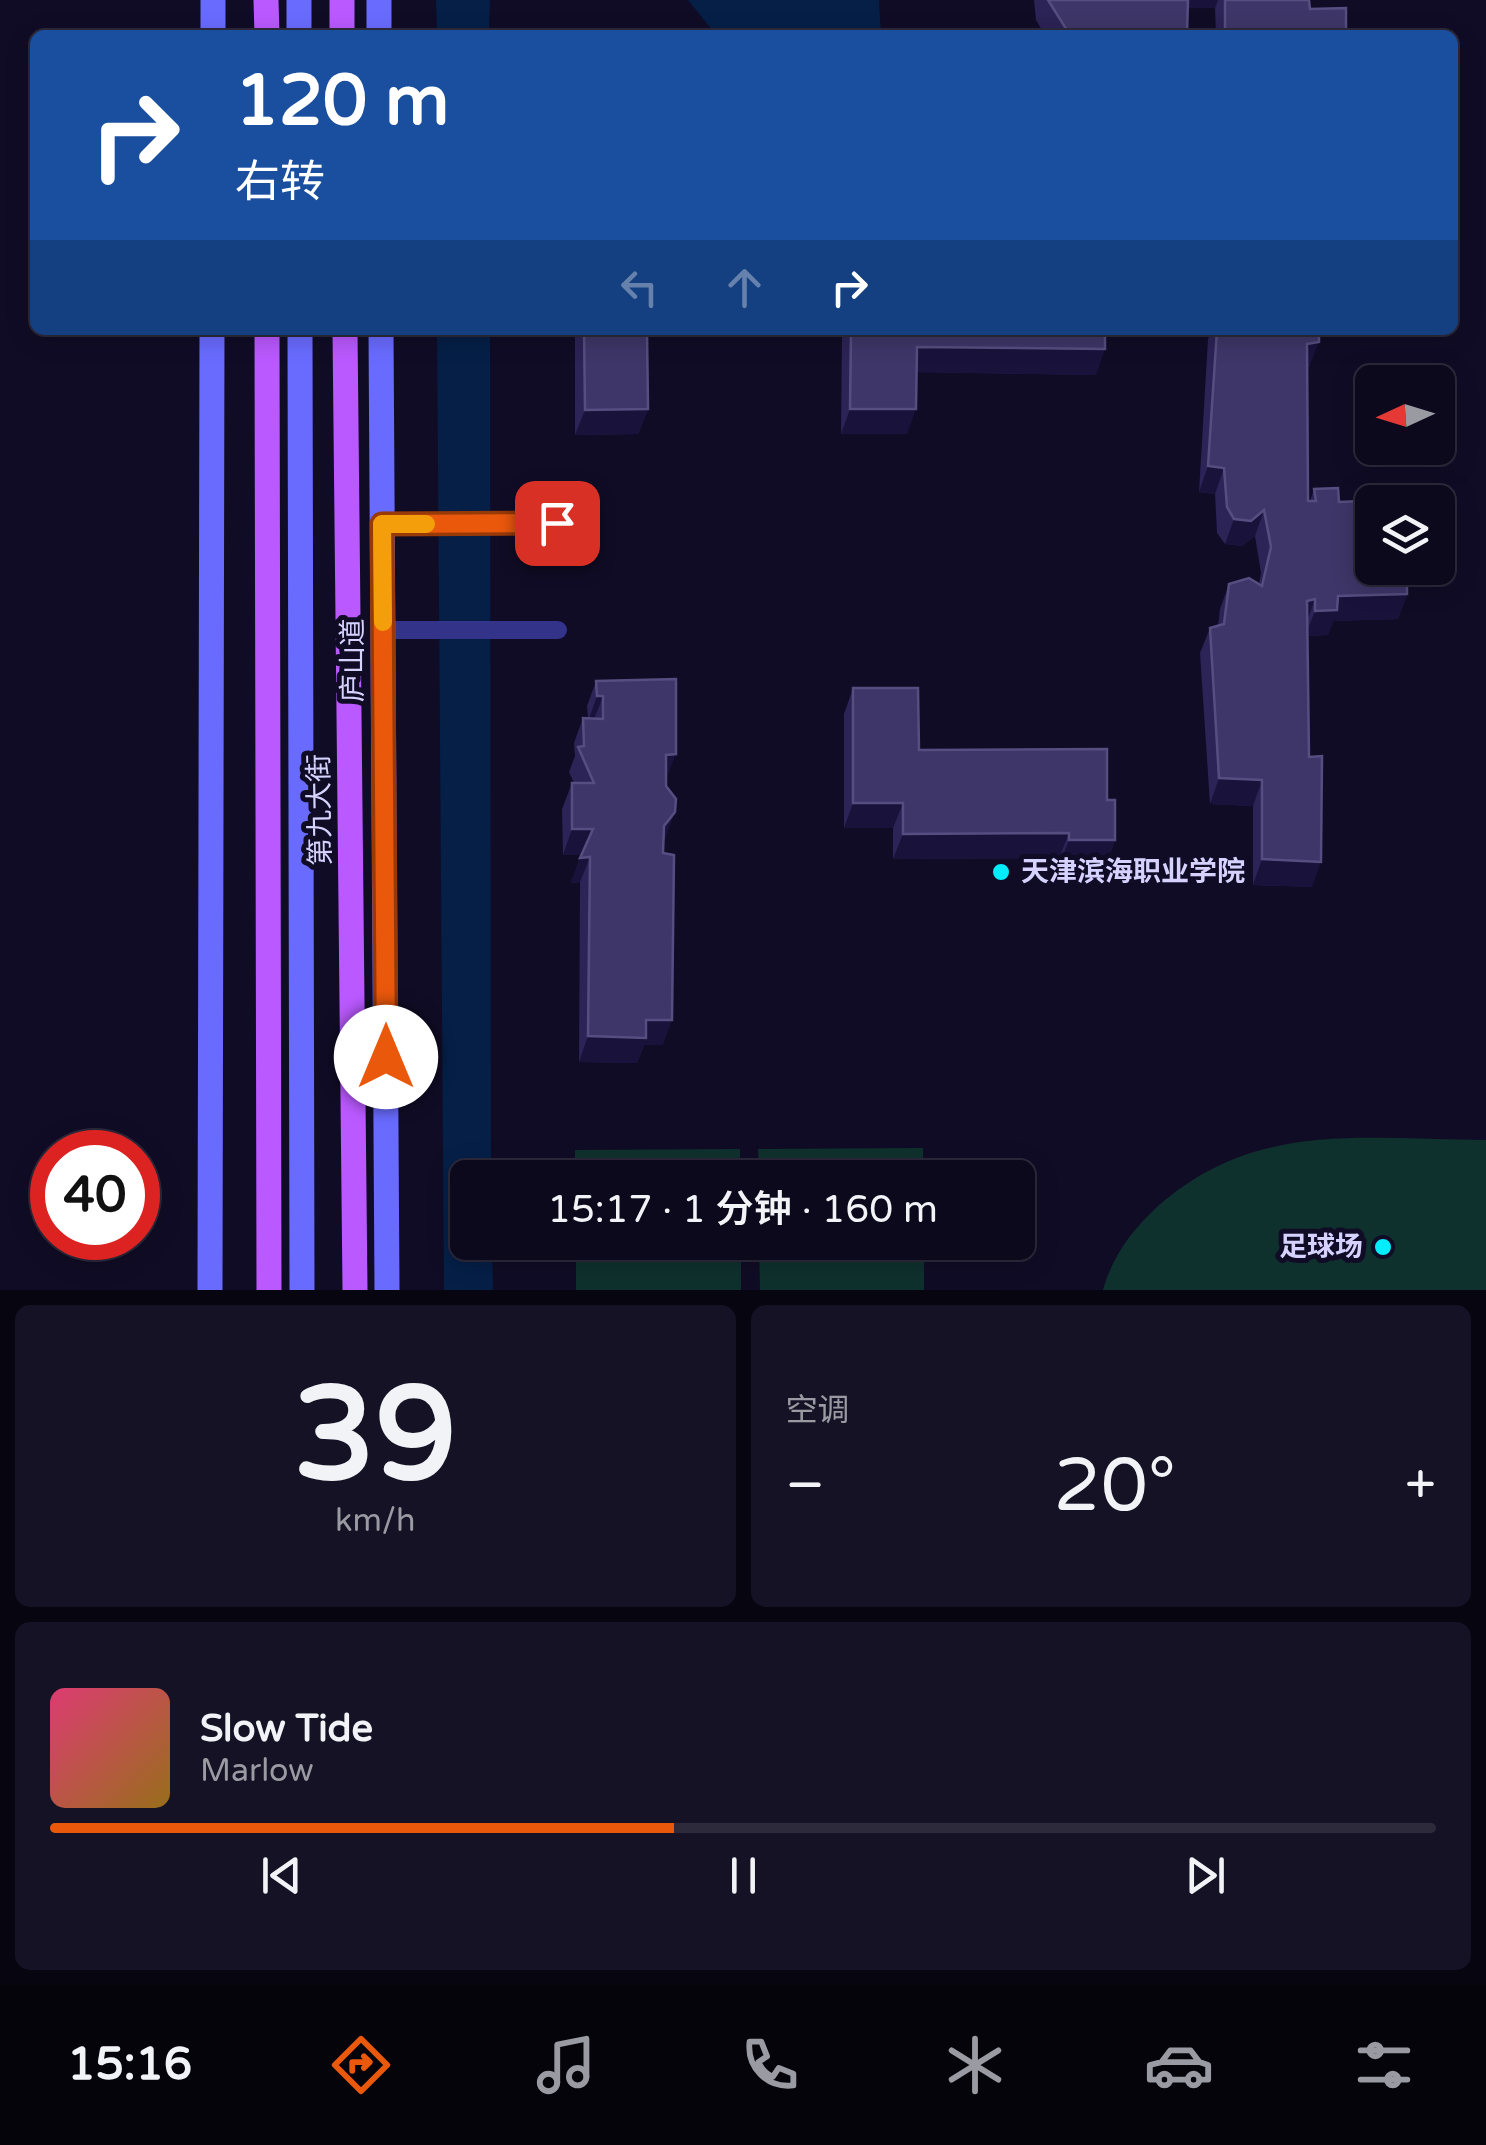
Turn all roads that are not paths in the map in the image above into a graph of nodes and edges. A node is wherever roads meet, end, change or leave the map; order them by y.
1 (213, 0) edge
2 (266, 0) edge
3 (299, 0) edge
4 (342, 0) edge
5 (379, 0) edge
6 (212, 30) edge
7 (266, 30) edge
8 (299, 30) edge
9 (342, 30) edge
10 (379, 30) edge
11 (212, 335) edge
12 (267, 335) edge
13 (300, 335) edge
14 (345, 335) edge
15 (381, 335) edge
16 (557, 523) dead end
17 (382, 524) junction
18 (383, 630) junction
19 (558, 630) dead end
20 (210, 1290) edge
21 (268, 1290) edge
22 (302, 1290) edge
23 (355, 1290) edge
24 (387, 1290) edge

1 - 6 street
2 - 7 main road
3 - 8 street
4 - 9 main road
5 - 10 street
11 - 20 street
12 - 21 main road, 第九大街
13 - 22 street, 庐山道
14 - 23 main road, 第九大街
15 - 17 street, 庐山道
16 - 17 lane
17 - 18 street, 庐山道
18 - 19 lane
18 - 24 street, 庐山道

